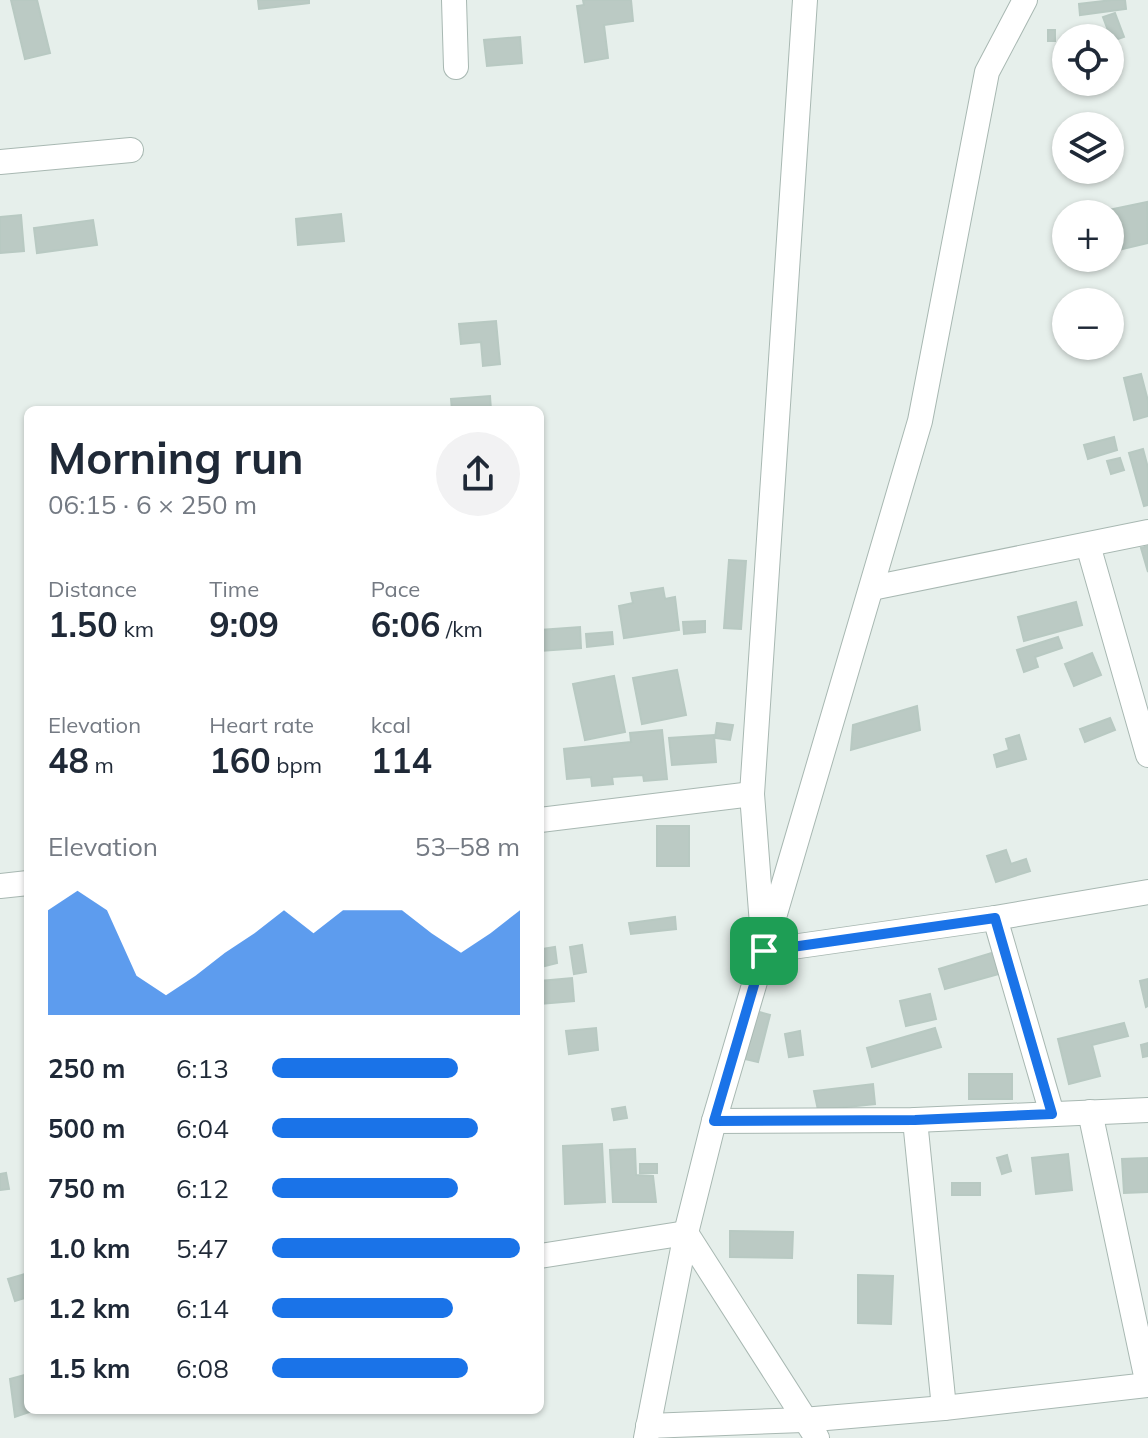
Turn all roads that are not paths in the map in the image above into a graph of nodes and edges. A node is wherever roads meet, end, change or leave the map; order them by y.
1 (454, 0) edge
2 (805, 0) edge
3 (1025, 0) edge
4 (456, 67) dead end
5 (131, 150) dead end
6 (0, 162) edge
7 (1148, 532) edge
8 (1088, 545) junction
9 (872, 588) junction
10 (1148, 755) edge
11 (752, 794) junction
12 (544, 820) edge
13 (24, 883) edge
14 (0, 886) edge
15 (1148, 892) edge
16 (995, 918) junction
17 (764, 951) junction
18 (1148, 1110) edge
19 (1090, 1112) junction
20 (1052, 1114) junction
21 (915, 1120) junction
22 (714, 1121) junction
23 (686, 1233) junction
24 (544, 1255) edge
25 (944, 1408) junction
26 (810, 1429) edge
27 (647, 1432) edge

1 - 4 street
2 - 11 street
3 - 9 street
5 - 6 street
7 - 8 street
8 - 9 street
8 - 10 street
9 - 17 street
11 - 12 street
11 - 17 street
13 - 14 street
15 - 16 street
16 - 17 street
16 - 20 street
17 - 22 street
18 - 19 street
19 - 20 street
19 - 25 street
20 - 21 street
21 - 22 street
21 - 25 street
22 - 23 street
23 - 24 street
23 - 26 street
23 - 27 street
25 - 26 street
26 - 27 street

